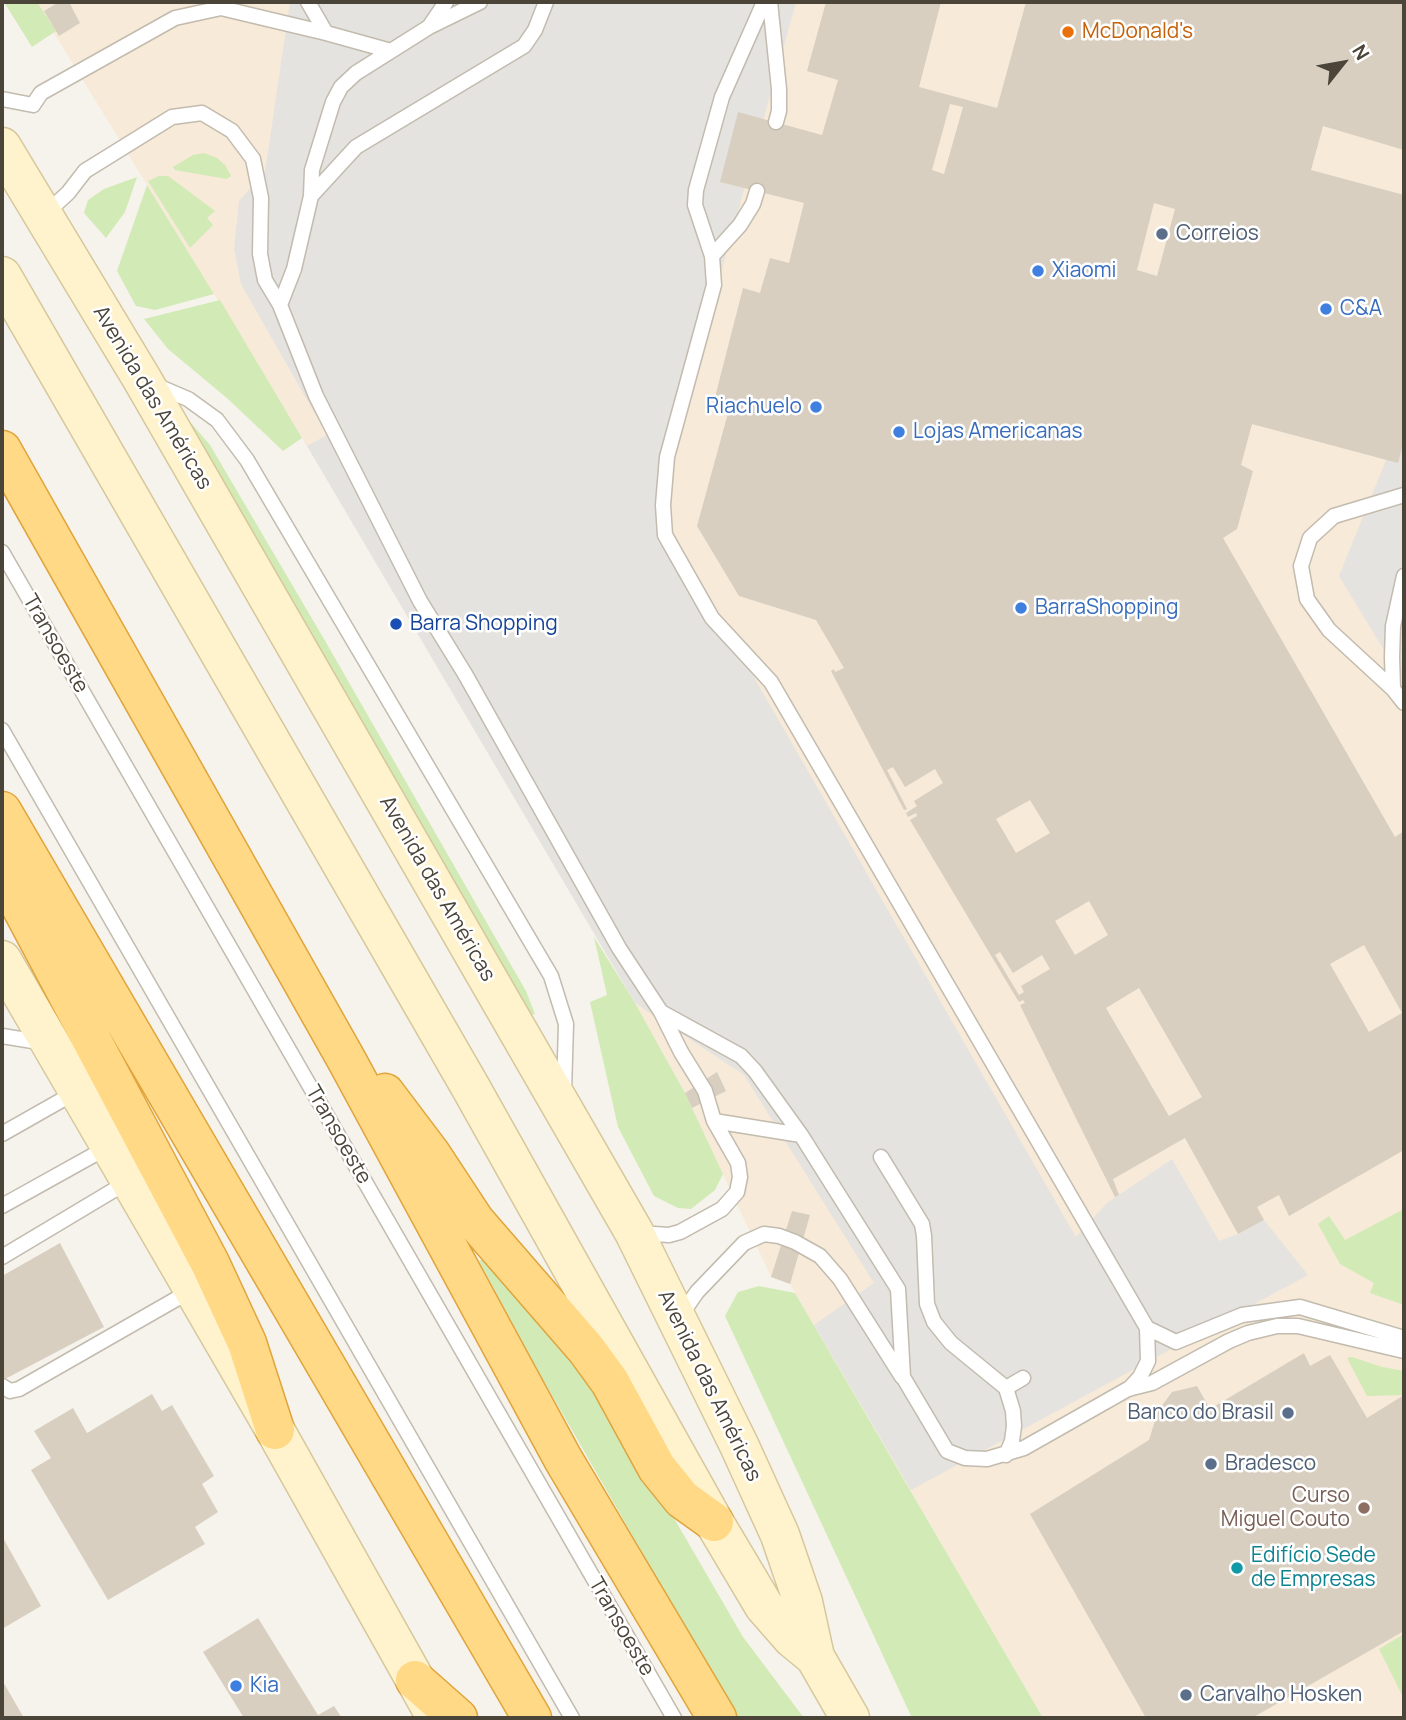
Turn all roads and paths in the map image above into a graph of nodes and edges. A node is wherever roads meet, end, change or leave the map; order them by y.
1 (308, 2) edge
2 (446, 2) edge
3 (480, 2) edge
4 (546, 2) edge
5 (764, 2) edge
6 (770, 2) edge
7 (429, 27) junction
8 (326, 33) junction
9 (391, 51) junction
10 (2, 99) edge
11 (776, 122) dead end
12 (2, 148) edge
13 (757, 191) dead end
14 (311, 196) junction
15 (43, 216) junction
16 (712, 256) junction
17 (2, 276) edge
18 (280, 305) junction
19 (142, 379) junction
20 (2, 450) edge
21 (1404, 495) edge
22 (2, 552) edge
23 (1404, 576) edge
24 (1393, 689) junction
25 (1404, 703) edge
26 (2, 730) edge
27 (2, 811) edge
28 (2, 871) edge
29 (2, 960) edge
30 (661, 1013) junction
31 (2, 1036) edge
32 (51, 1044) junction
33 (346, 1059) junction
34 (78, 1091) junction
35 (563, 1106) junction
36 (714, 1121) junction
37 (2, 1134) edge
38 (801, 1135) junction
39 (109, 1146) junction
40 (881, 1157) dead end
41 (130, 1180) junction
42 (2, 1206) edge
43 (635, 1232) junction
44 (2, 1257) edge
45 (193, 1290) junction
46 (678, 1319) junction
47 (1147, 1328) junction
48 (1404, 1338) edge
49 (1404, 1351) edge
50 (902, 1377) junction
51 (1023, 1378) dead end
52 (2, 1386) edge
53 (1006, 1388) junction
54 (1128, 1389) junction
55 (275, 1430) junction
56 (1006, 1455) junction
57 (714, 1522) junction
58 (815, 1657) junction
59 (415, 1680) junction
60 (437, 1718) edge
61 (458, 1718) edge
62 (532, 1718) edge
63 (572, 1718) edge
64 (674, 1718) edge
65 (717, 1718) edge
66 (850, 1718) edge

1 - 8 lane
2 - 7 lane
3 - 7 lane
4 - 14 lane
5 - 16 lane
6 - 11 lane
7 - 9 lane
8 - 9 lane
8 - 10 lane
9 - 14 lane
12 - 15 main road, Avenida das Américas
13 - 16 lane
14 - 18 lane
15 - 18 lane
15 - 19 main road, Avenida das Américas
16 - 47 lane
17 - 57 main road, Avenida das Américas
18 - 30 lane
19 - 35 main road, Avenida das Américas
19 - 35 lane
20 - 33 highway
21 - 24 lane
22 - 64 lane, Transoeste
23 - 24 lane
24 - 25 lane
26 - 63 lane
27 - 62 highway
28 - 55 highway
29 - 32 main road
30 - 36 lane
30 - 38 lane
31 - 32 lane
32 - 34 main road
33 - 57 highway
33 - 65 highway
34 - 37 lane
34 - 39 main road
35 - 43 main road, Avenida das Américas
36 - 38 lane
36 - 43 lane
38 - 50 lane
39 - 41 main road
39 - 42 lane
40 - 53 lane
41 - 44 lane
41 - 45 main road
43 - 46 main road, Avenida das Américas
45 - 52 lane
45 - 55 main road
46 - 50 lane
46 - 58 main road, Avenida das Américas
47 - 48 lane
47 - 54 lane
49 - 54 lane
50 - 56 lane
51 - 53 lane
53 - 56 lane
54 - 56 lane
55 - 59 main road
57 - 58 main road, Avenida das Américas
58 - 66 main road, Avenida das Américas
59 - 60 main road
59 - 61 highway

